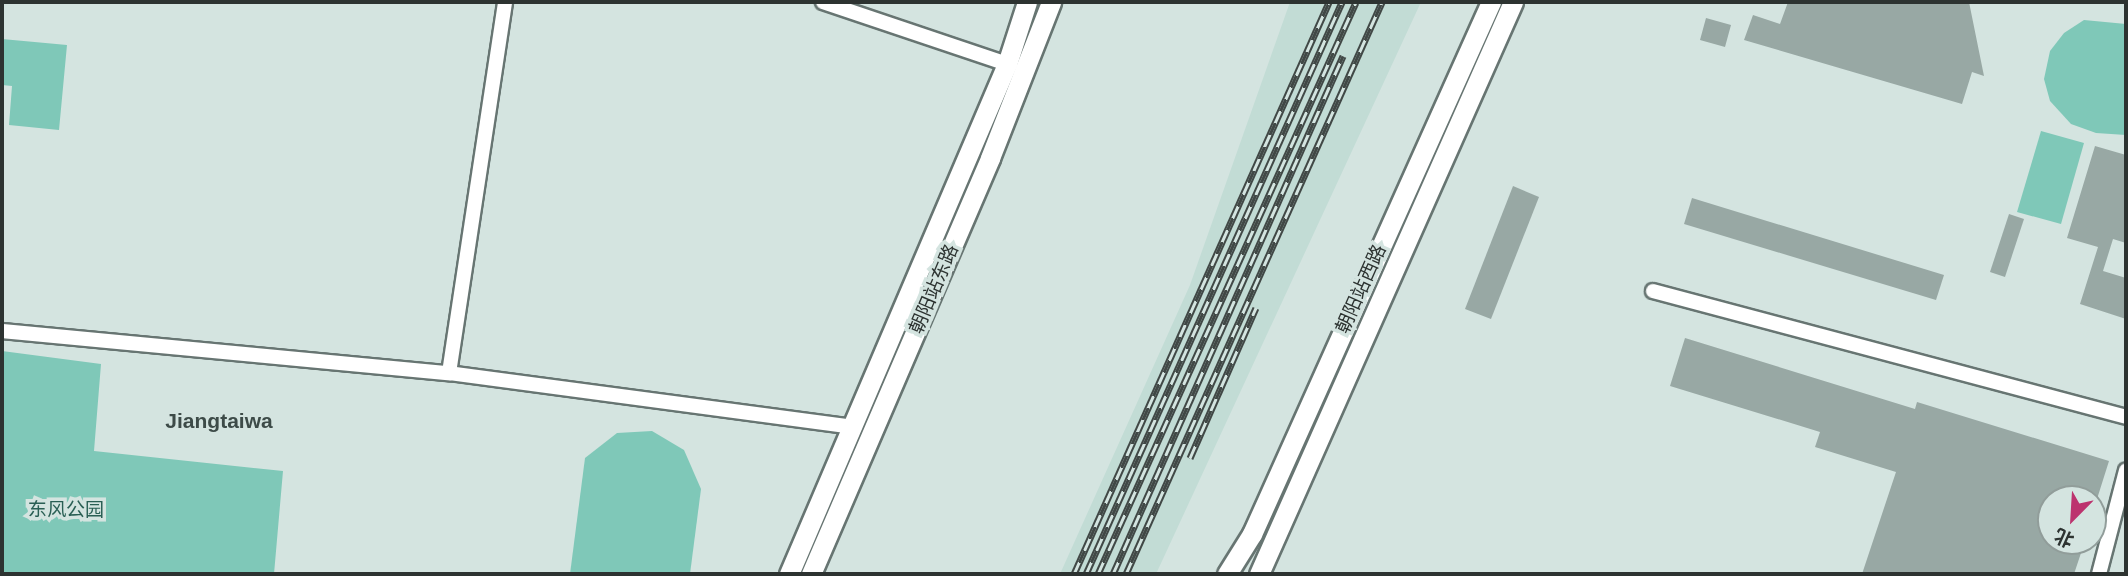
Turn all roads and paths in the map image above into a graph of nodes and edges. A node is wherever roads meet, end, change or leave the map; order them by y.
1 (505, 2) edge
2 (823, 2) edge
3 (1027, 2) edge
4 (1051, 2) edge
5 (1491, 2) edge
6 (1513, 2) edge
7 (1007, 64) junction
8 (1653, 291) dead end
9 (2, 331) edge
10 (449, 373) junction
11 (2126, 417) edge
12 (852, 427) junction
13 (2126, 470) edge
14 (789, 574) edge
15 (811, 574) edge
16 (1227, 574) edge
17 (1259, 574) edge
18 (2099, 574) edge

1 - 10 street
2 - 7 street
3 - 7 main road, 朝阳站东路
4 - 15 main road, 朝阳站东路
5 - 16 main road, 朝阳站西路
6 - 17 main road, 朝阳站西路
7 - 12 main road, 朝阳站东路
8 - 11 street
9 - 10 street
10 - 12 street
12 - 14 main road, 朝阳站东路
13 - 18 street

